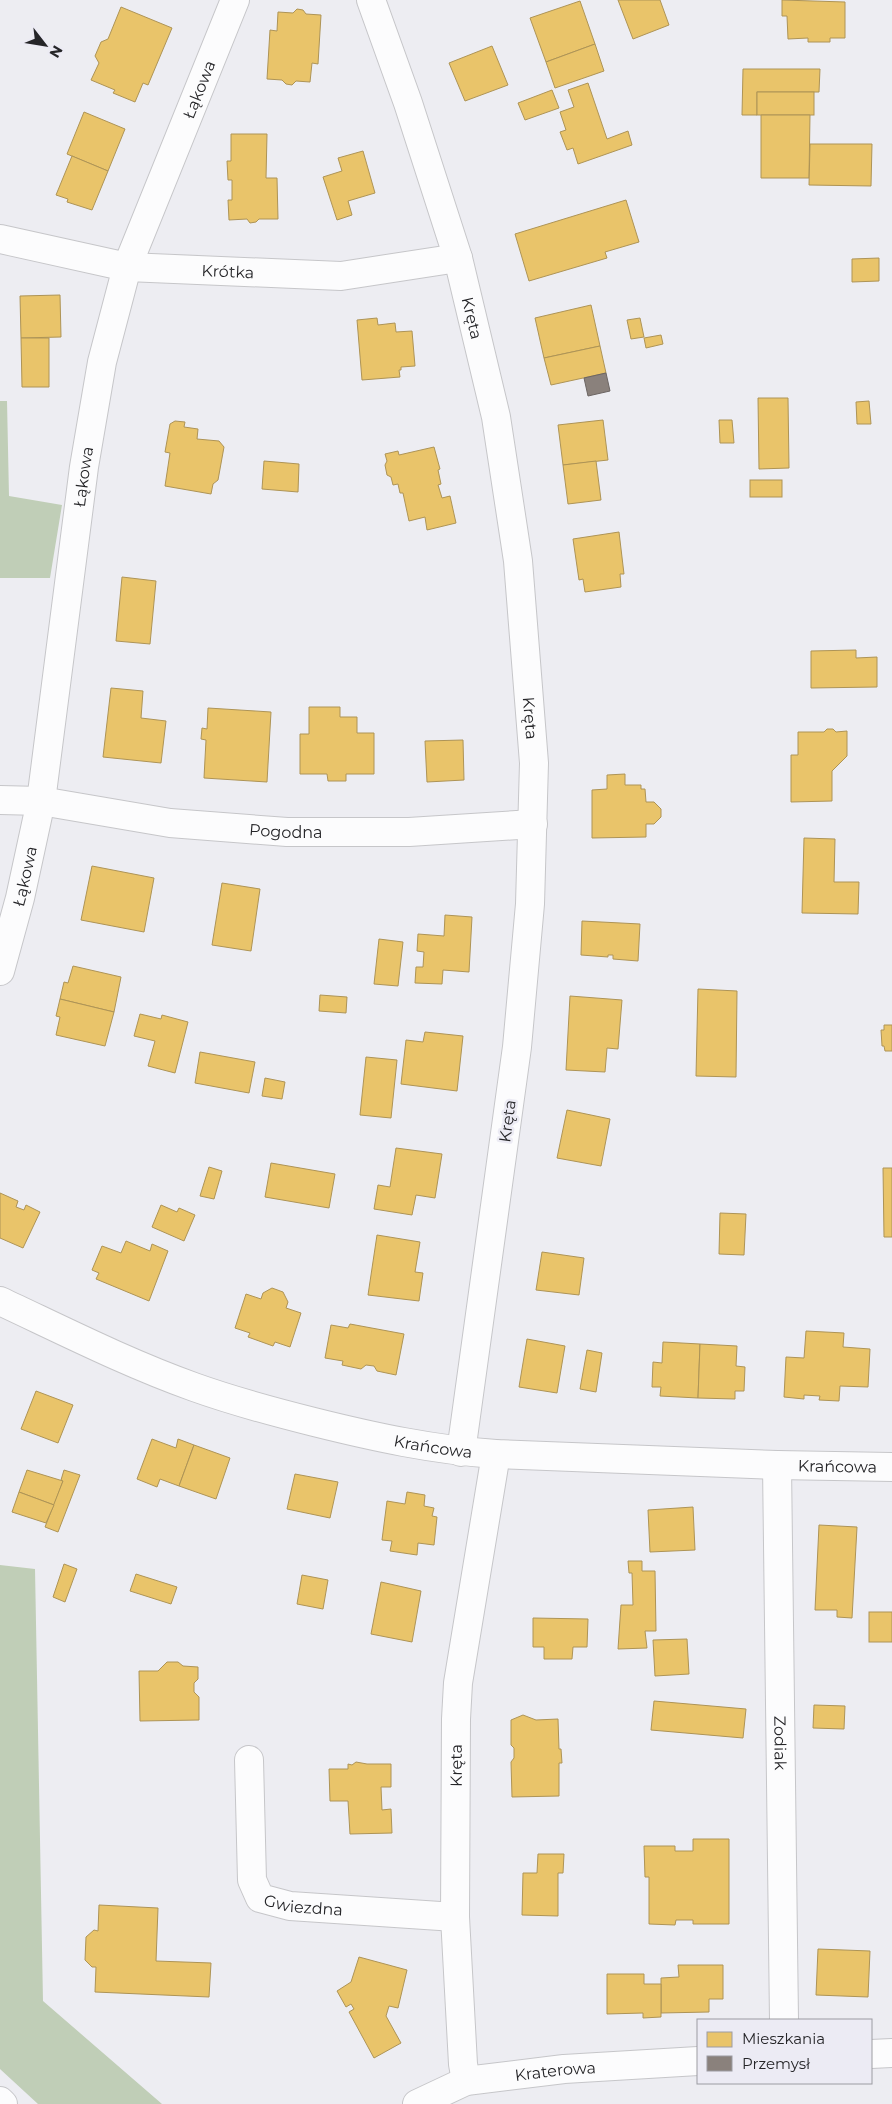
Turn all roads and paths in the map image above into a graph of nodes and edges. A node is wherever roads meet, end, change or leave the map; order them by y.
1 (235, 0) edge
2 (371, 0) edge
3 (0, 239) edge
4 (458, 258) junction
5 (127, 267) junction
6 (0, 800) edge
7 (41, 801) junction
8 (533, 824) junction
9 (0, 972) edge
10 (0, 1301) edge
11 (461, 1452) junction
12 (496, 1454) junction
13 (777, 1465) junction
14 (892, 1467) edge
15 (249, 1760) dead end
16 (455, 1917) junction
17 (784, 2019) edge
18 (892, 2053) edge
19 (872, 2054) edge
20 (697, 2061) edge
21 (466, 2081) junction
22 (0, 2101) edge
23 (3, 2104) edge
24 (417, 2104) edge

1 - 5 street, Łąkowa
2 - 4 street, Kręta
3 - 5 street, Krótka
4 - 5 street, Krótka
4 - 8 street, Kręta
5 - 7 street, Łąkowa
6 - 7 street, Pogodna
7 - 8 street, Pogodna
7 - 9 street, Łąkowa
8 - 11 street, Kręta
10 - 11 street, Krańcowa
11 - 12 street, Krańcowa
12 - 13 street, Krańcowa
12 - 16 street, Kręta
13 - 14 street, Krańcowa
13 - 17 street, Zodiak
15 - 16 street, Gwiezdna
16 - 21 street, Kręta
18 - 19 street
20 - 21 street, Kraterowa
21 - 24 street, Kraterowa
22 - 23 street

